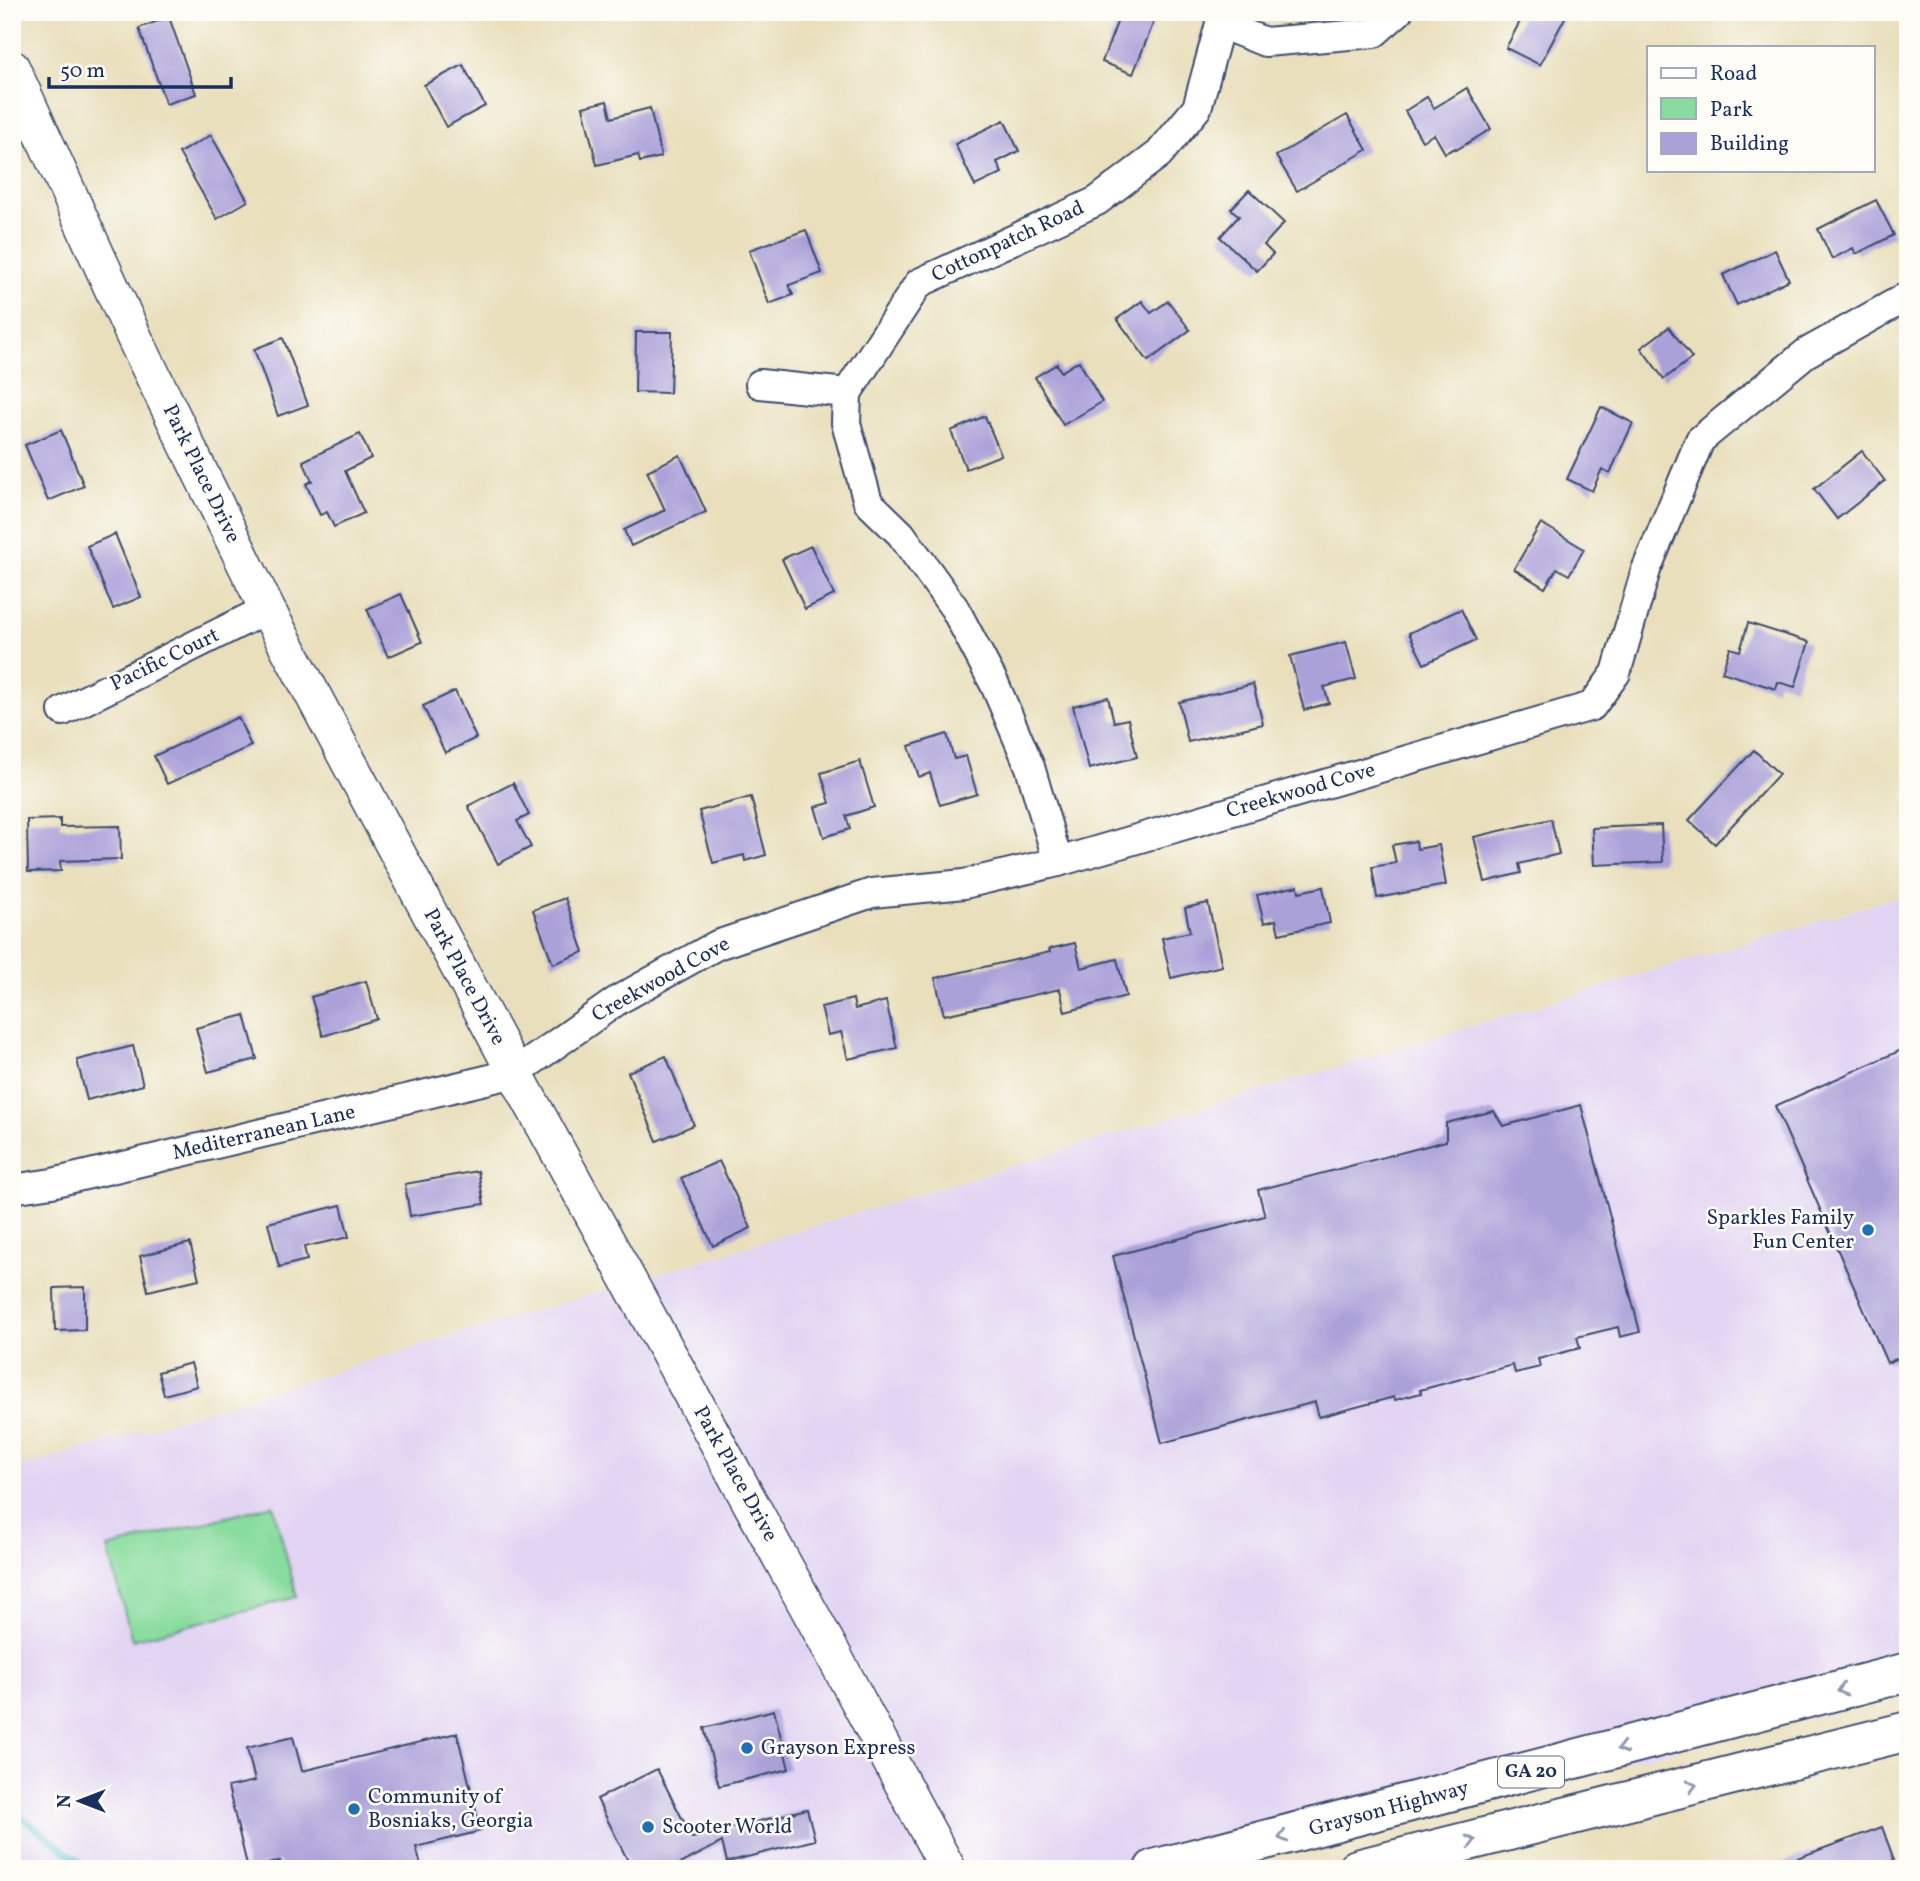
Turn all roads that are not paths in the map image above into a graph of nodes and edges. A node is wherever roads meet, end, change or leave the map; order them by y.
1 (1398, 12) edge
2 (1219, 18) edge
3 (12, 68) edge
4 (21, 109) edge
5 (1908, 296) edge
6 (760, 384) dead end
7 (847, 393) junction
8 (267, 609) junction
9 (63, 711) dead end
10 (1058, 862) junction
11 (515, 1073) junction
12 (12, 1189) edge
13 (1908, 1672) edge
14 (1908, 1731) edge
15 (948, 1869) edge
16 (1154, 1869) edge
17 (1357, 1869) edge

1 - 2 street
2 - 7 street, Cottonpatch Road
3 - 4 street, Park Place Drive
4 - 8 street, Park Place Drive
5 - 10 street, Creekwood Cove
6 - 7 street
7 - 10 street
8 - 9 street, Pacific Court
8 - 11 street, Park Place Drive
10 - 11 street, Creekwood Cove
11 - 12 street, Mediterranean Lane
11 - 15 street, Park Place Drive
13 -> 16 main road, Grayson Highway / GA 20
17 -> 14 main road, GA 20

